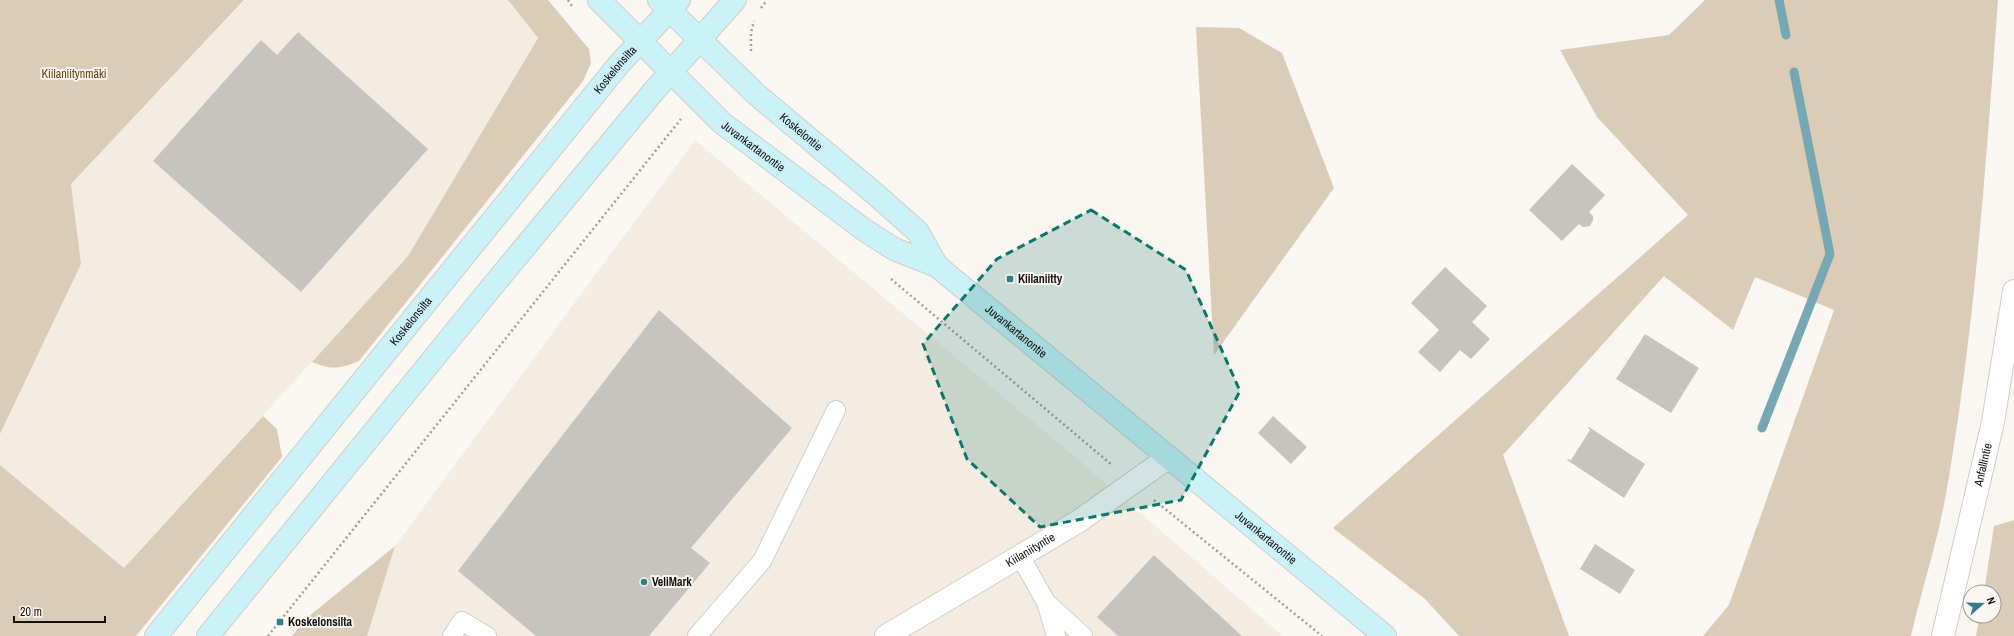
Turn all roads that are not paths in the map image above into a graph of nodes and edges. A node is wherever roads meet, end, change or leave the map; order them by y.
1 (599, 0) edge
2 (735, 0) edge
3 (669, 3) edge
4 (701, 41) junction
5 (640, 42) junction
6 (671, 73) junction
7 (938, 266) junction
8 (2014, 291) edge
9 (836, 410) dead end
10 (1170, 457) junction
11 (1020, 556) junction
12 (1046, 602) junction
13 (702, 634) edge
14 (156, 636) edge
15 (208, 636) edge
16 (452, 636) edge
17 (487, 636) edge
18 (886, 636) edge
19 (1056, 636) edge
20 (1083, 636) edge
21 (1385, 636) edge
22 (1943, 636) edge

1 - 5 main road
2 - 4 main road
3 - 4 main road, Koskelontie
3 - 5 main road, Koskelonsilta
4 - 6 main road
4 - 7 main road, Koskelontie
5 - 6 main road, Juvankartanontie
5 - 14 main road, Koskelonsilta
6 - 7 main road, Juvankartanontie
6 - 15 main road
7 - 10 main road, Juvankartanontie
8 - 22 street, Anfallintie
9 - 13 lane
10 - 11 street, Kiilaniityntie
10 - 21 main road, Juvankartanontie
11 - 12 lane
11 - 18 street, Kiilaniityntie
12 - 19 lane
12 - 20 lane
16 - 17 lane

